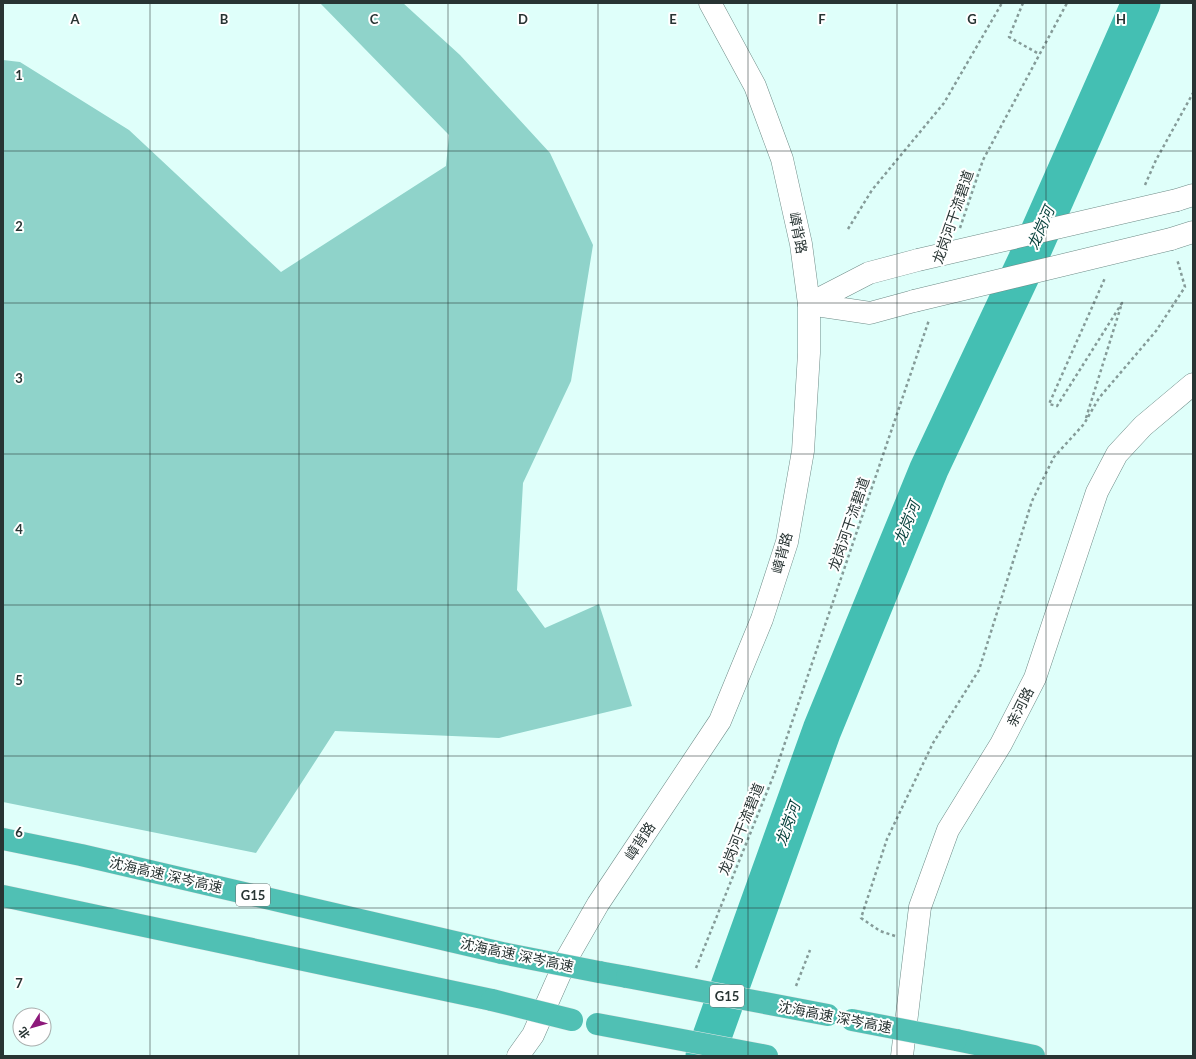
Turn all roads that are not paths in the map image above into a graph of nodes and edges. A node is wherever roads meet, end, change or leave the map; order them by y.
1 (710, 3) edge
2 (1185, 197) edge
3 (1193, 232) edge
4 (809, 304) junction
5 (1193, 384) edge
6 (3, 839) edge
7 (3, 896) edge
8 (518, 1056) edge
9 (767, 1056) edge
10 (902, 1056) edge
11 (1034, 1056) edge

1 - 4 street, 嶂背路
2 - 4 street, bridge
3 - 4 street, bridge
4 - 8 street, 嶂背路
5 - 10 street, 亲河路
6 - 11 highway, 沈海高速 深岑高速 / G15, bridge
7 - 9 highway, bridge

